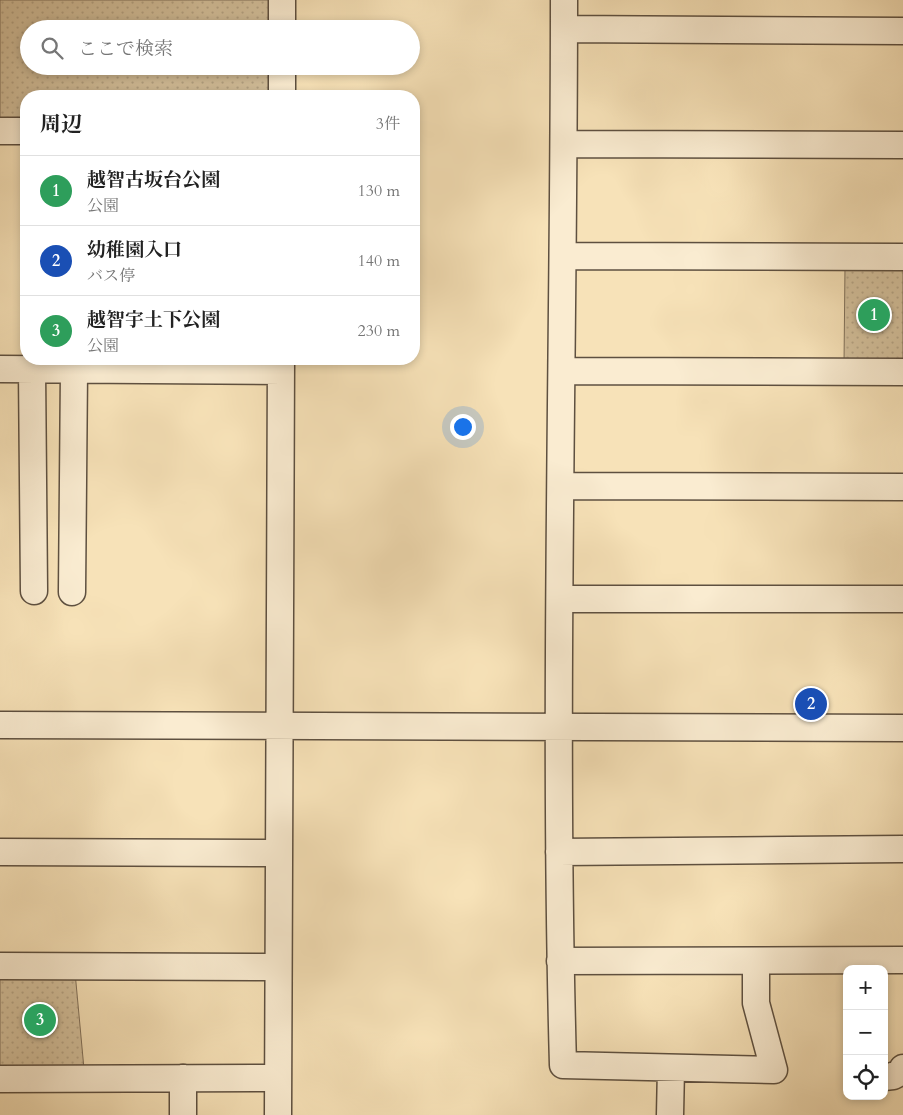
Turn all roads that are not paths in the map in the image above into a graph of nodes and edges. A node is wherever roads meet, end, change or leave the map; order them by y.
1 (282, 0) edge
2 (564, 0) edge
3 (282, 20) edge
4 (564, 29) junction
5 (903, 31) edge
6 (282, 75) edge
7 (282, 90) edge
8 (0, 131) edge
9 (20, 131) edge
10 (564, 144) junction
11 (903, 145) edge
12 (564, 256) junction
13 (903, 257) edge
14 (281, 365) edge
15 (0, 369) edge
16 (32, 370) junction
17 (74, 370) junction
18 (563, 371) junction
19 (903, 372) edge
20 (561, 486) junction
21 (903, 486) edge
22 (72, 539) junction
23 (34, 541) junction
24 (34, 591) dead end
25 (72, 592) dead end
26 (560, 599) junction
27 (903, 599) edge
28 (0, 725) edge
29 (280, 726) junction
30 (558, 727) junction
31 (903, 728) edge
32 (903, 849) edge
33 (0, 852) edge
34 (559, 852) junction
35 (279, 853) junction
36 (903, 960) edge
37 (560, 961) junction
38 (756, 961) junction
39 (0, 966) edge
40 (278, 967) junction
41 (671, 1068) junction
42 (903, 1068) edge
43 (888, 1077) edge
44 (0, 1078) edge
45 (183, 1078) junction
46 (278, 1078) junction
47 (182, 1115) edge
48 (278, 1115) edge
49 (670, 1115) edge

1 - 3 street
2 - 4 street
4 - 5 street
4 - 10 street
6 - 7 street
8 - 9 street
10 - 11 street
10 - 12 street
12 - 13 street
12 - 18 street
14 - 17 street
14 - 29 street
15 - 16 street
16 - 17 street
16 - 23 street
17 - 22 street
18 - 19 street
18 - 20 street
20 - 21 street
20 - 26 street
22 - 23 street
22 - 25 street
23 - 24 street
26 - 27 street
26 - 30 street
28 - 29 street
29 - 30 street
29 - 35 street
30 - 31 street
30 - 34 street
32 - 34 street
33 - 35 street
34 - 37 street
35 - 40 street
36 - 38 street
37 - 38 street
37 - 41 street
38 - 41 street
39 - 40 street
40 - 46 street
41 - 49 street
42 - 43 street
44 - 45 street
45 - 46 street
45 - 47 street
46 - 48 street

